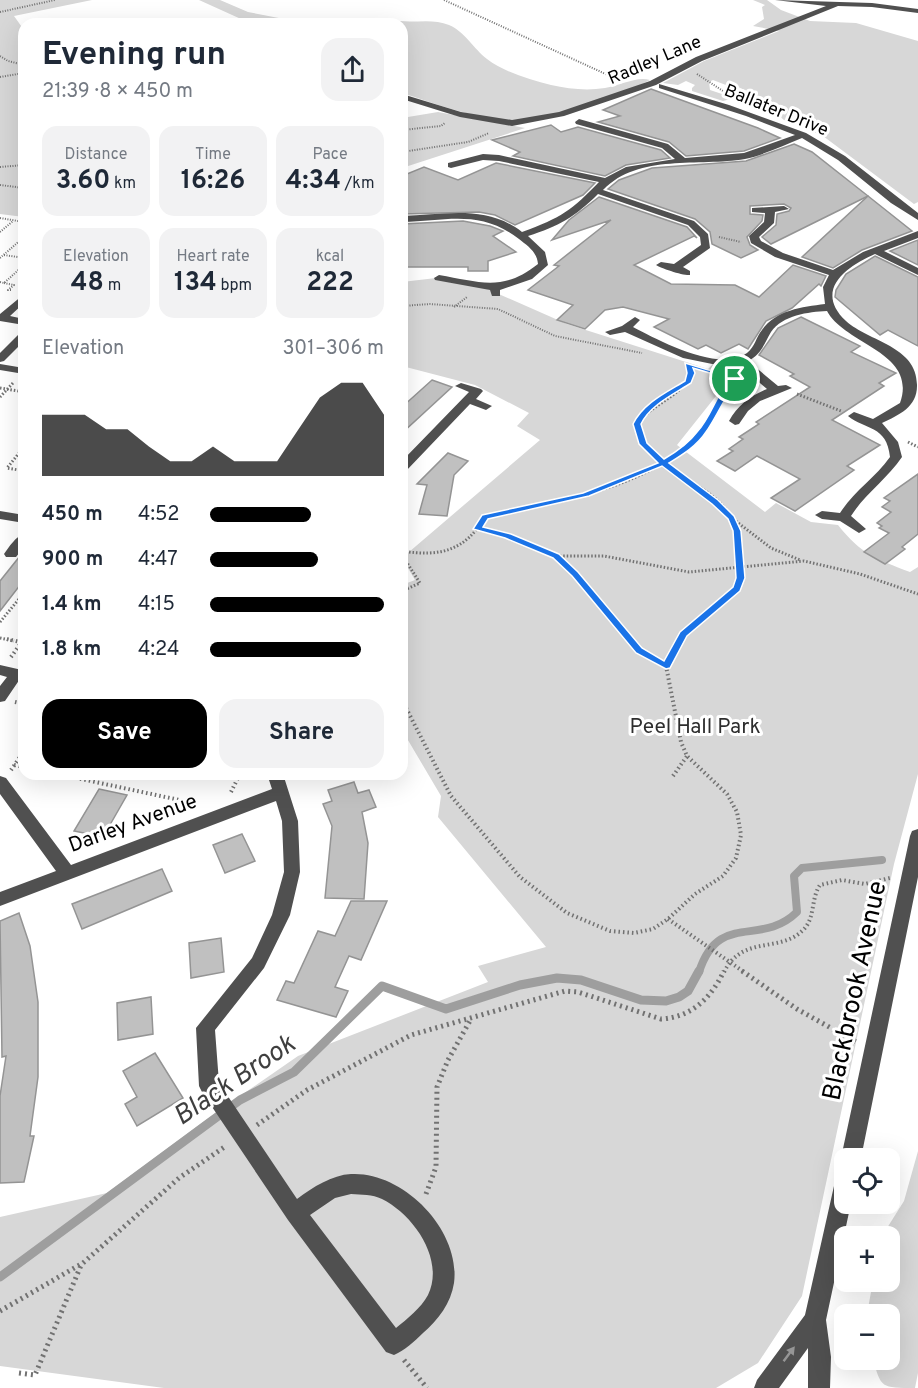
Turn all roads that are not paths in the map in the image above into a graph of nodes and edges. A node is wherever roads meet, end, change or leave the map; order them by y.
1 (779, 0) edge
2 (837, 4) junction
3 (918, 11) edge
4 (684, 85) dead end
5 (662, 86) dead end
6 (673, 89) junction
7 (408, 98) edge
8 (594, 116) dead end
9 (579, 122) junction
10 (569, 125) dead end
11 (802, 135) junction
12 (683, 161) junction
13 (451, 165) dead end
14 (606, 181) junction
15 (595, 190) junction
16 (784, 209) dead end
17 (754, 210) dead end
18 (770, 211) junction
19 (918, 217) edge
20 (408, 219) edge
21 (918, 234) edge
22 (522, 235) junction
23 (877, 251) junction
24 (661, 265) dead end
25 (676, 267) junction
26 (918, 272) edge
27 (686, 273) dead end
28 (835, 274) junction
29 (439, 278) dead end
30 (18, 303) edge
31 (831, 307) junction
32 (1, 318) edge
33 (18, 321) edge
34 (610, 332) dead end
35 (18, 341) edge
36 (0, 359) edge
37 (744, 363) junction
38 (0, 367) edge
39 (18, 370) edge
40 (461, 386) dead end
41 (469, 400) junction
42 (486, 406) dead end
43 (854, 416) road end
44 (735, 421) dead end
45 (873, 423) junction
46 (408, 462) edge
47 (0, 515) edge
48 (822, 515) dead end
49 (844, 517) junction
50 (18, 518) edge
51 (859, 529) dead end
52 (18, 545) edge
53 (11, 554) dead end
54 (0, 670) edge
55 (0, 697) edge
56 (277, 780) edge
57 (0, 782) edge
58 (282, 792) junction
59 (918, 836) edge
60 (67, 873) junction
61 (0, 899) edge
62 (853, 1148) edge
63 (295, 1213) junction
64 (838, 1214) edge
65 (815, 1320) junction
66 (765, 1388) edge
67 (819, 1388) edge

1 - 2 street
2 - 3 street, Radley Lane
2 - 7 street, Radley Lane
4 - 6 street
5 - 6 street, Ballater Drive
6 - 11 street, Ballater Drive
8 - 9 street
9 - 10 street
9 - 12 street
11 - 12 street
11 - 19 street, Ballater Drive
12 - 14 street
13 - 14 street
14 - 15 street
15 - 22 street
15 - 25 street
16 - 18 street
17 - 18 street
18 - 28 street
20 - 22 street
21 - 23 street
22 - 29 street
23 - 26 street
23 - 28 street
24 - 25 street
25 - 27 street
28 - 31 street
30 - 32 street
31 - 37 street
31 - 45 street
32 - 33 street
34 - 37 street
35 - 36 street
37 - 44 street
38 - 39 street
40 - 41 street
41 - 42 street
41 - 46 street
43 - 45 street
45 - 49 street
47 - 50 street
48 - 49 street
49 - 51 street
52 - 53 street
54 - 55 street
56 - 58 street
57 - 60 street
58 - 60 street, Darley Avenue
58 - 63 street
59 - 62 street, Blackbrook Avenue
60 - 61 street, Darley Avenue
63 - 63 street
64 - 65 street
66 -> 65 street
65 - 67 street

